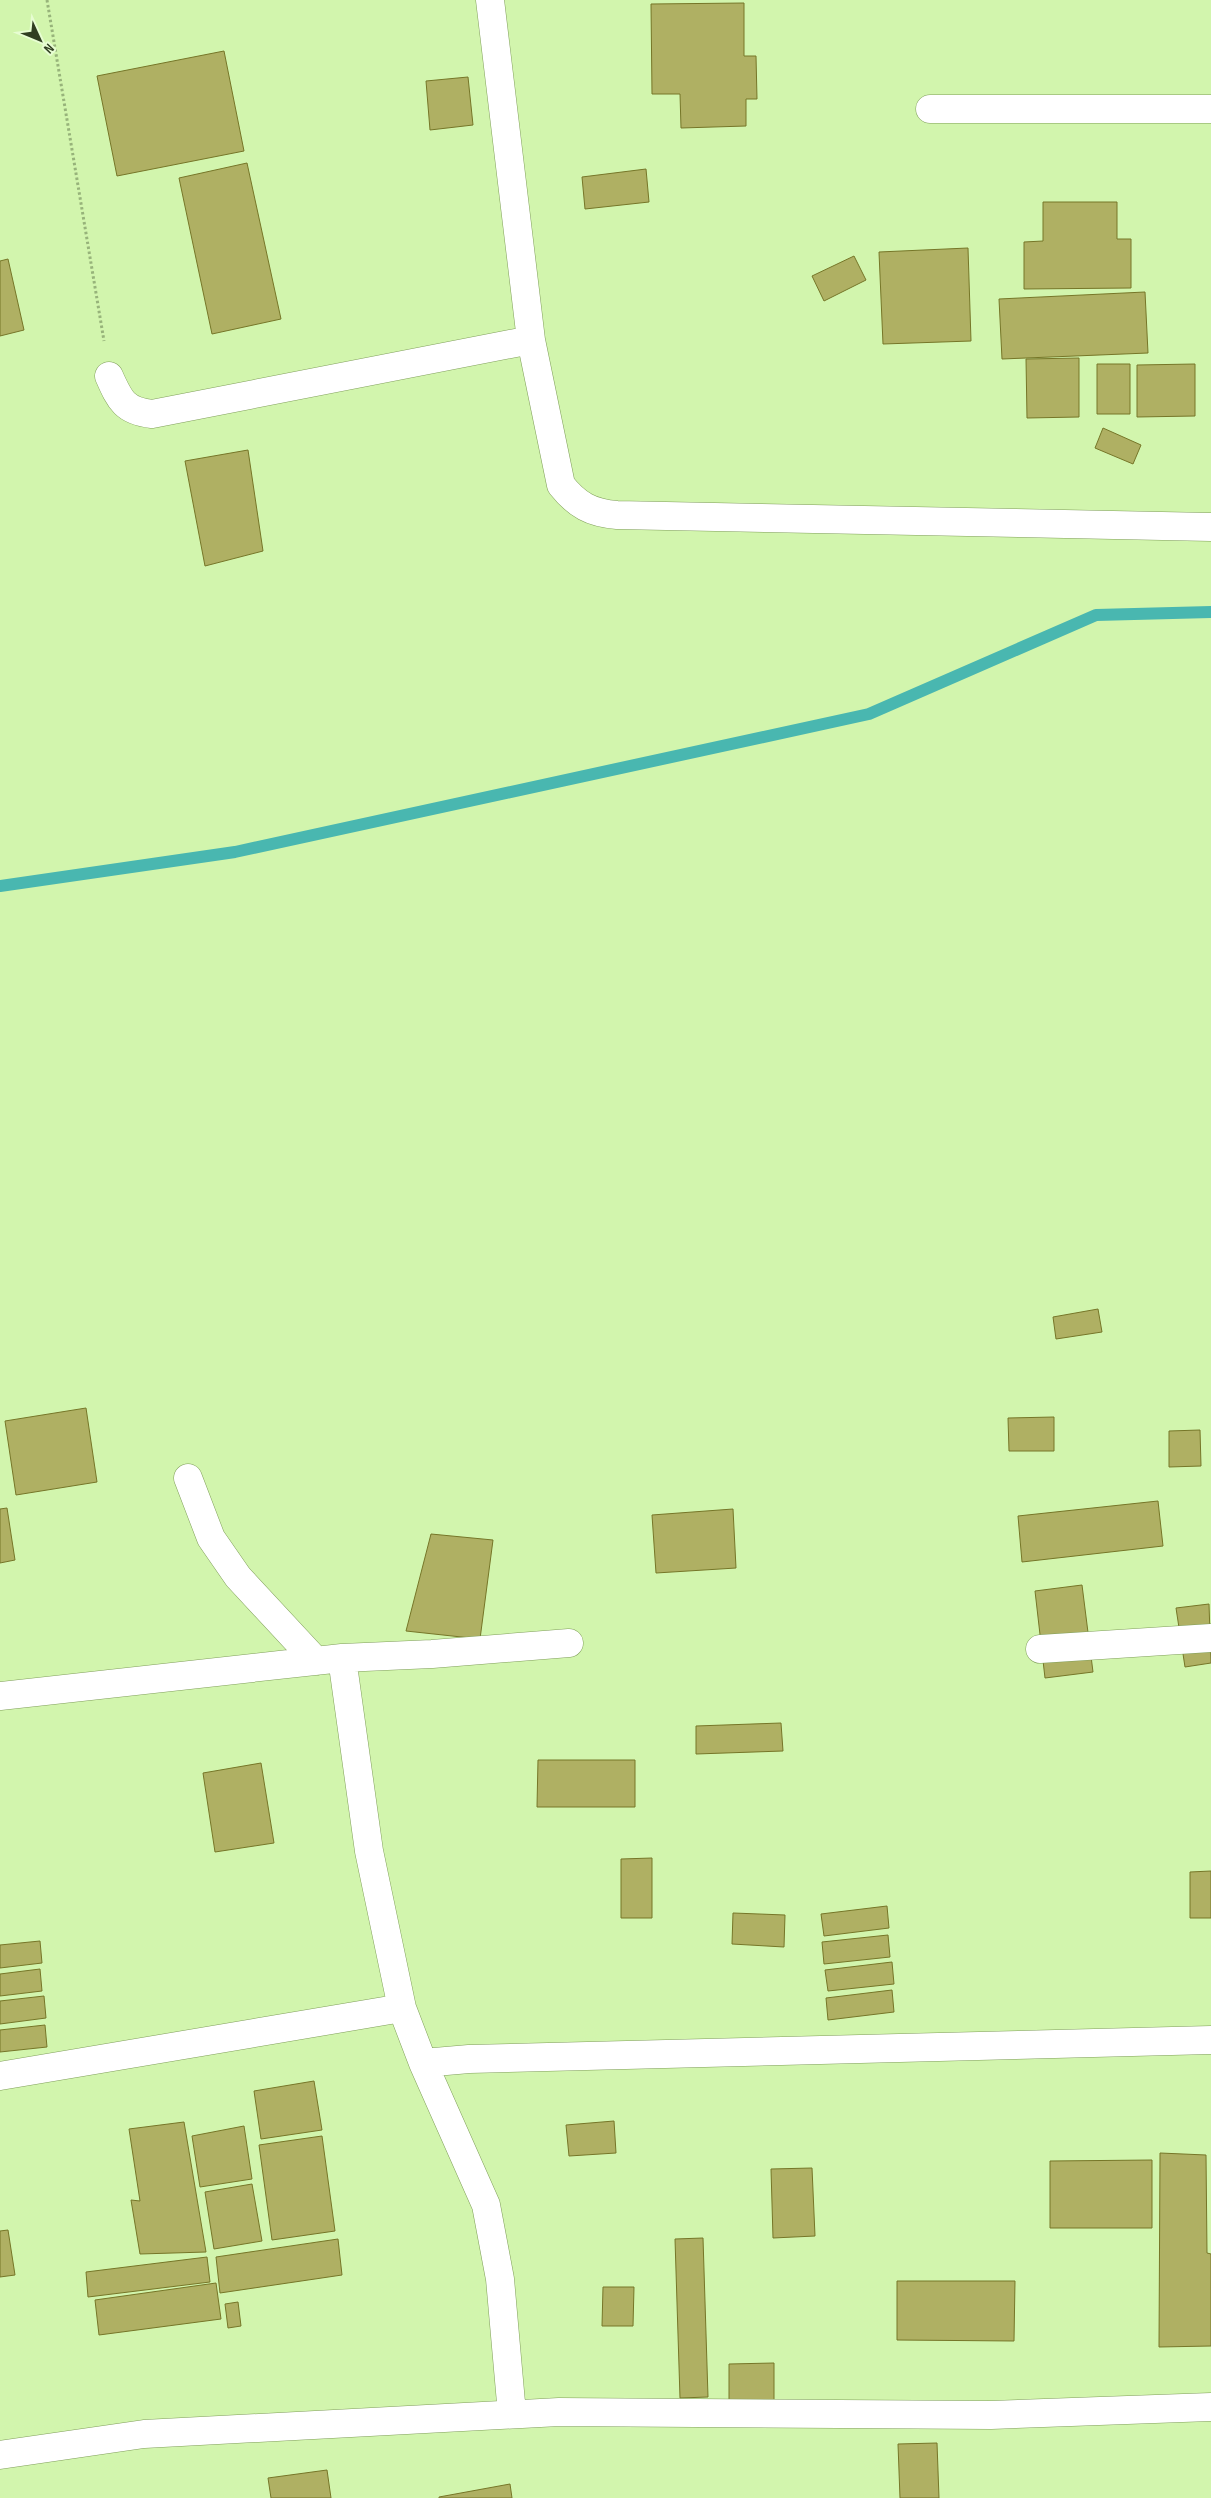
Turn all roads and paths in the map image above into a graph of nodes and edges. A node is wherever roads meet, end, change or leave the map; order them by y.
1 (47, 0) edge
2 (490, 0) edge
3 (930, 108) dead end
4 (1211, 109) edge
5 (531, 340) junction
6 (109, 376) joint
7 (1211, 526) edge
8 (188, 1478) dead end
9 (1211, 1638) edge
10 (569, 1643) dead end
11 (1040, 1649) dead end
12 (329, 1659) junction
13 (0, 1696) edge
14 (402, 2008) junction
15 (1211, 2040) edge
16 (423, 2063) junction
17 (0, 2076) edge
18 (1211, 2407) edge
19 (512, 2414) junction
20 (0, 2455) edge

1 - 6 path
2 - 5 street
3 - 4 street
5 - 6 street
5 - 7 street
8 - 12 street
9 - 11 street
10 - 12 street
12 - 13 street
12 - 14 street
14 - 16 street
14 - 17 street
15 - 16 street
16 - 19 street
18 - 19 street
19 - 20 street

